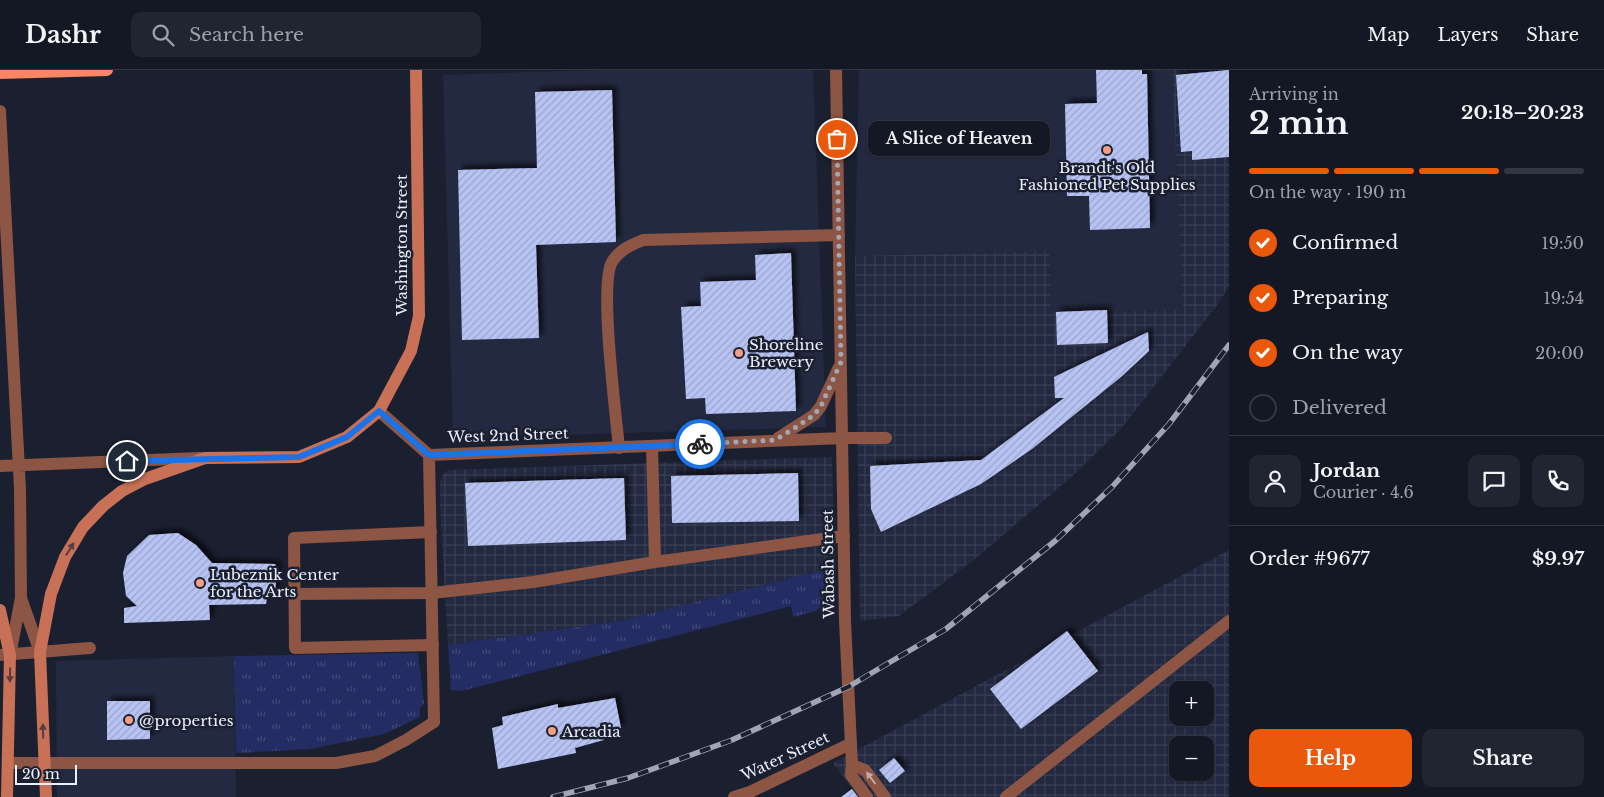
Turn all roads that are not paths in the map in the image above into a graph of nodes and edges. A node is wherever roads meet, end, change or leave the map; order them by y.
1 (107, 70) edge
2 (416, 70) edge
3 (836, 70) edge
4 (0, 72) edge
5 (0, 111) edge
6 (839, 234) junction
7 (841, 362) junction
8 (379, 411) junction
9 (843, 438) junction
10 (886, 438) dead end
11 (775, 440) junction
12 (652, 446) junction
13 (619, 448) junction
14 (429, 455) junction
15 (205, 458) junction
16 (0, 466) edge
17 (18, 466) junction
18 (431, 532) junction
19 (844, 536) junction
20 (655, 562) junction
21 (432, 593) junction
22 (294, 594) junction
23 (21, 598) junction
24 (0, 610) edge
25 (1229, 621) edge
26 (433, 645) junction
27 (90, 648) dead end
28 (40, 652) junction
29 (5, 655) edge
30 (850, 744) junction
31 (5, 750) edge
32 (8, 763) junction
33 (44, 764) junction
34 (852, 765) junction
35 (7, 797) edge
36 (46, 797) edge
37 (734, 797) edge
38 (866, 797) edge
39 (885, 797) edge
40 (1006, 797) edge

1 - 4 main road
2 - 8 street, Washington Street
3 - 6 street, Wabash Street
5 - 17 street
6 - 7 street, Wabash Street
6 - 13 street
7 - 9 street, Wabash Street
7 - 11 street, Wabash Street
8 - 14 street, West 2nd Street
8 - 15 street
9 - 10 street, West 2nd Street
9 - 11 street, West 2nd Street
9 - 19 street, Wabash Street
11 - 12 street, West 2nd Street
12 - 13 street, West 2nd Street
12 - 20 street
13 - 14 street, West 2nd Street
14 - 18 street
15 - 17 street
28 -> 15 street
16 - 17 street
17 - 23 street
18 - 21 street
18 - 22 street
19 - 20 street
19 - 30 street, Wabash Street
20 - 21 street
21 - 22 street
21 - 26 street
22 - 26 street
23 - 28 street
23 - 29 street
24 - 29 street
25 - 40 street
26 - 33 street
27 - 28 street
28 - 29 street
33 -> 28 street
29 -> 31 street
30 - 34 street, Wabash Street
30 - 37 street, Water Street
31 - 32 street
32 - 33 street
32 - 35 street
33 - 36 street
34 - 38 street, Wabash Street
39 -> 34 street

